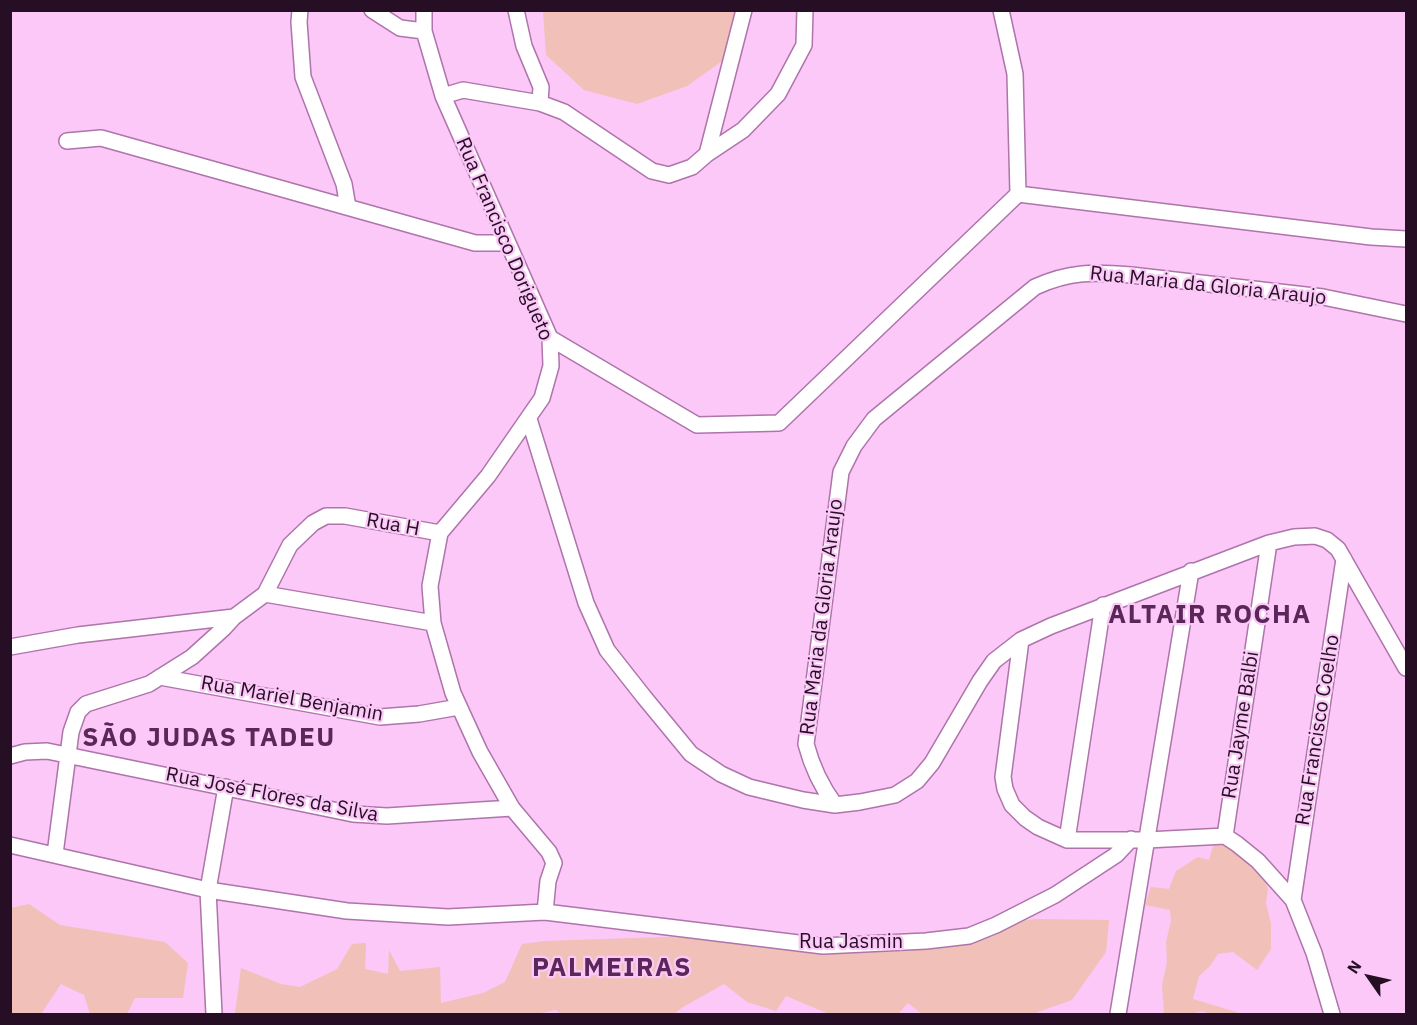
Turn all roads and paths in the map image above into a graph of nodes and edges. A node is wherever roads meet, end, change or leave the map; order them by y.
1 (300, 10) edge
2 (372, 10) edge
3 (424, 10) edge
4 (516, 10) edge
5 (744, 10) edge
6 (805, 10) edge
7 (1001, 10) edge
8 (424, 31) junction
9 (443, 96) junction
10 (540, 103) junction
11 (67, 141) dead end
12 (707, 154) junction
13 (1018, 194) junction
14 (348, 207) junction
15 (1407, 239) edge
16 (508, 243) junction
17 (1407, 314) edge
18 (550, 338) junction
19 (529, 419) junction
20 (440, 533) junction
21 (1269, 543) junction
22 (1344, 559) junction
23 (1191, 571) junction
24 (265, 594) junction
25 (1103, 605) junction
26 (234, 617) junction
27 (433, 623) junction
28 (1021, 640) junction
29 (10, 647) edge
30 (1407, 668) edge
31 (160, 677) junction
32 (459, 707) junction
33 (69, 755) junction
34 (10, 756) edge
35 (226, 787) junction
36 (835, 805) junction
37 (512, 808) junction
38 (1225, 836) junction
39 (1131, 839) junction
40 (1067, 840) junction
41 (1147, 840) junction
42 (10, 845) edge
43 (56, 854) junction
44 (208, 890) junction
45 (1293, 900) junction
46 (545, 912) junction
47 (213, 1014) edge
48 (1118, 1014) edge
49 (1332, 1014) edge

1 - 14 street
2 - 8 street
3 - 8 street, Rua Francisco Dorigueto
4 - 10 street
5 - 12 street
6 - 12 street
7 - 13 street
8 - 9 street, Rua Francisco Dorigueto
9 - 10 street
9 - 16 street, Rua Francisco Dorigueto
10 - 12 street
11 - 14 street
13 - 15 street
13 - 18 street
14 - 16 street
16 - 18 street, Rua Francisco Dorigueto
17 - 36 street, Rua Maria da Gloria Araujo
18 - 19 street, Rua Francisco Dorigueto
19 - 20 street, Rua Francisco Dorigueto
19 - 36 street
20 - 24 street, Rua H
20 - 27 street
21 - 22 street
21 - 23 street
21 - 38 street, Rua Jayme Balbi
22 - 30 street
22 - 45 street, Rua Francisco Coelho
23 - 25 street
23 - 41 street
24 - 26 street
24 - 27 street
25 - 28 street
25 - 40 street
26 - 29 street
26 - 31 street
27 - 32 street
28 - 36 street
28 - 40 street
31 - 32 street, Rua Mariel Benjamin
31 - 33 street
32 - 37 street
33 - 34 street, Rua José Flores da Silva
33 - 35 street, Rua José Flores da Silva
33 - 43 street
35 - 37 street, Rua José Flores da Silva
35 - 44 street
37 - 46 street
38 - 41 street
38 - 45 street
39 - 40 street
39 - 41 street
39 - 46 street, Rua Jasmin
41 - 48 street
42 - 43 street, Rua Jasmin
43 - 44 street, Rua Jasmin
44 - 46 street, Rua Jasmin
44 - 47 street
45 - 49 street

